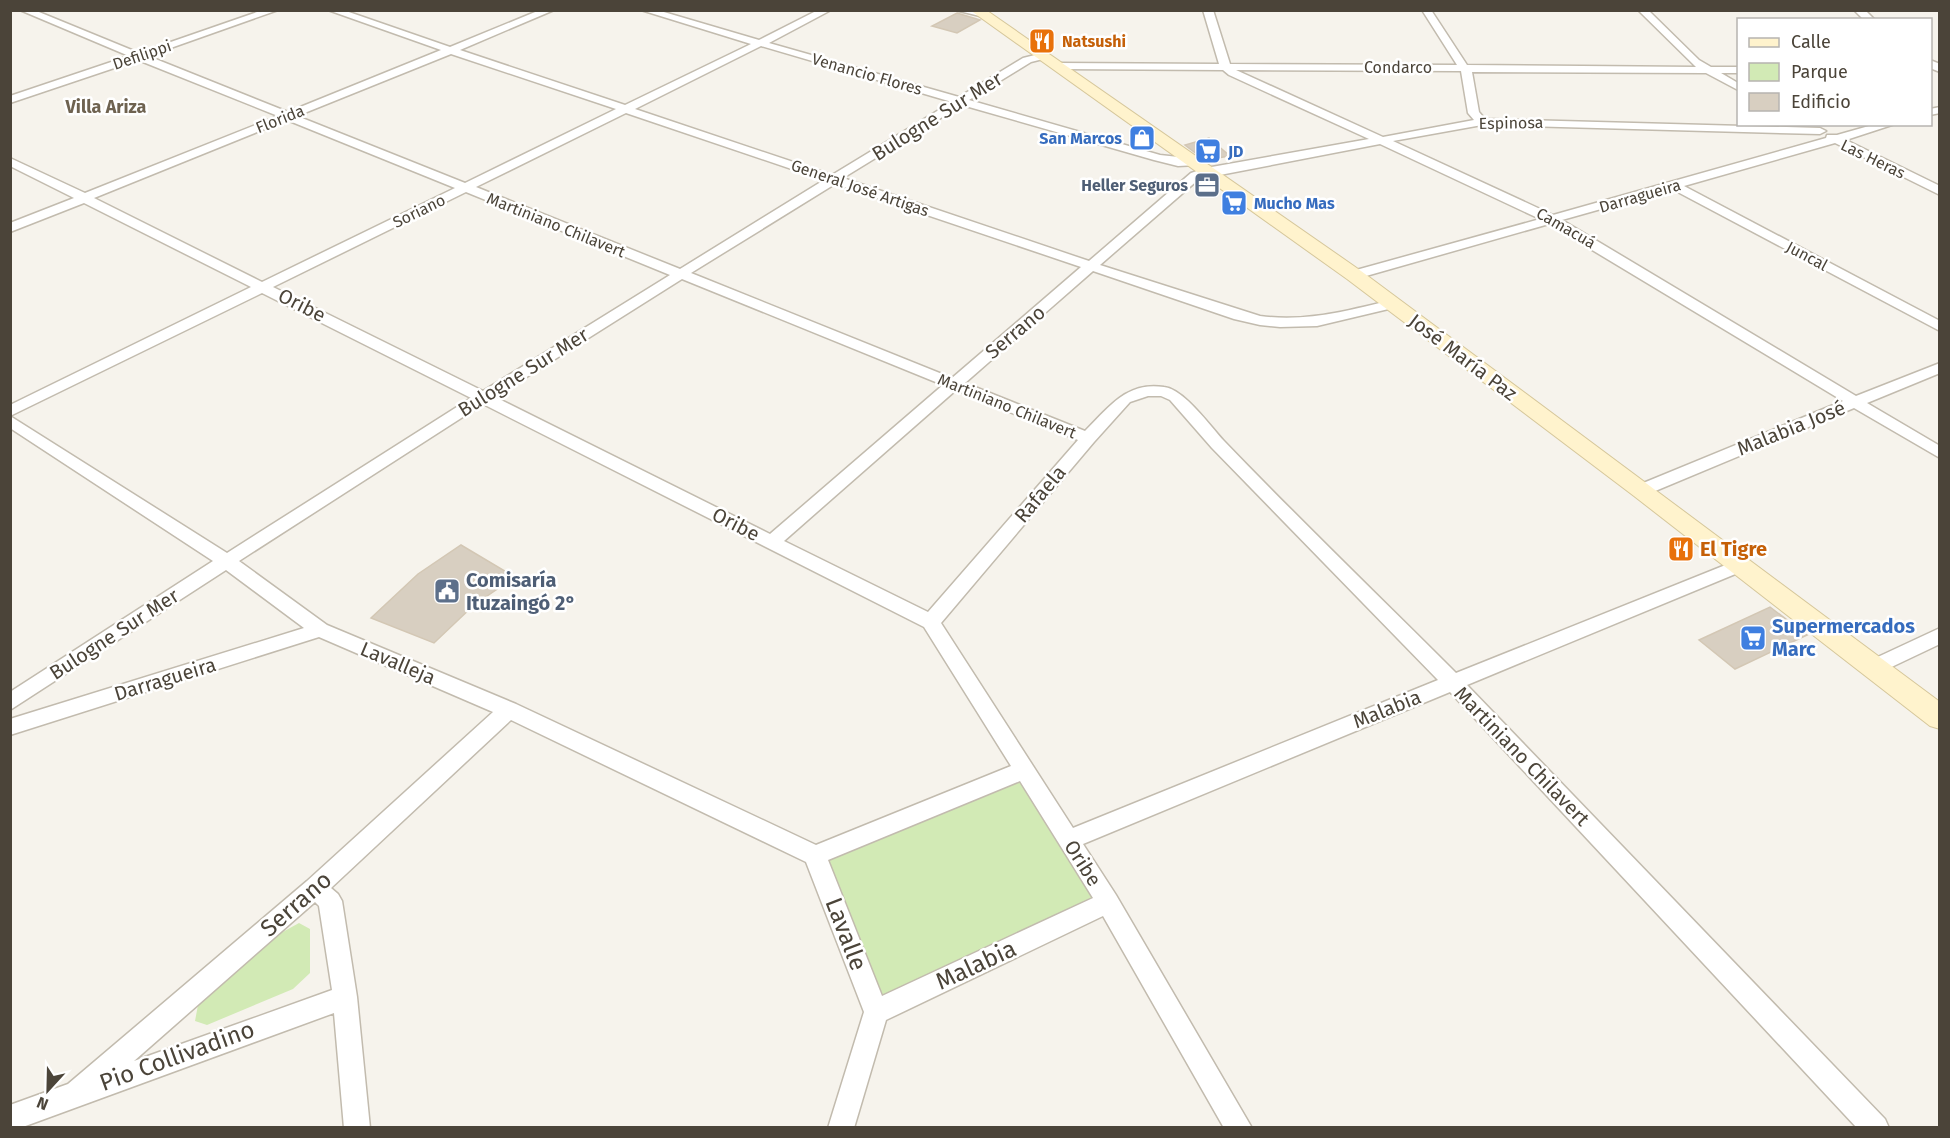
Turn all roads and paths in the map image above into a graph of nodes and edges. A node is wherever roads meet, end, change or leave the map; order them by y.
1 (24, 10) edge
2 (274, 10) edge
3 (332, 10) edge
4 (550, 10) edge
5 (645, 10) edge
6 (827, 10) edge
7 (959, 10) edge
8 (1208, 10) edge
9 (1426, 10) edge
10 (1642, 10) edge
11 (978, 12) edge
12 (760, 44) junction
13 (453, 50) junction
14 (1043, 56) junction
15 (137, 57) junction
16 (1058, 66) junction
17 (1225, 66) junction
18 (1464, 68) junction
19 (1706, 70) junction
20 (1737, 70) edge
21 (1737, 86) edge
22 (10, 100) edge
23 (961, 101) junction
24 (626, 109) junction
25 (287, 116) junction
26 (1482, 122) junction
27 (1811, 126) edge
28 (1883, 126) edge
29 (1820, 131) junction
30 (1379, 140) junction
31 (1836, 140) junction
32 (10, 161) edge
33 (1200, 167) junction
34 (836, 179) junction
35 (1676, 186) junction
36 (464, 189) junction
37 (1940, 191) edge
38 (84, 198) junction
39 (1553, 220) junction
40 (10, 228) edge
41 (1092, 266) junction
42 (680, 275) junction
43 (1354, 275) junction
44 (265, 287) junction
45 (1392, 304) junction
46 (1940, 327) edge
47 (1940, 367) edge
48 (954, 384) junction
49 (1164, 390) joint
50 (483, 396) junction
51 (1856, 402) junction
52 (10, 411) edge
53 (10, 421) edge
54 (1088, 438) junction
55 (1940, 453) edge
56 (1642, 490) junction
57 (771, 542) junction
58 (225, 560) junction
59 (1738, 566) junction
60 (931, 622) junction
61 (320, 630) junction
62 (1940, 635) edge
63 (1874, 667) junction
64 (1452, 682) junction
65 (10, 702) edge
66 (509, 710) junction
67 (1940, 718) edge
68 (10, 727) edge
69 (1024, 770) junction
70 (1068, 840) junction
71 (815, 855) junction
72 (315, 888) junction
73 (1108, 902) junction
74 (345, 997) junction
75 (876, 1012) junction
76 (78, 1092) junction
77 (10, 1118) edge
78 (357, 1128) edge
79 (842, 1128) edge
80 (1239, 1128) edge
81 (1876, 1128) edge

1 - 15 street, Martiniano Chilavert
2 - 15 street, Defilippi
3 - 13 street, General José Artigas
4 - 13 street, Florida
5 - 12 street, Venancio Flores
6 - 12 street, Soriano
7 - 11 street
8 - 17 street
9 - 18 street
10 - 19 street
11 - 14 street, José María Paz
12 - 23 street, Venancio Flores
12 - 24 street, Soriano
13 - 24 street, General José Artigas
13 - 25 street, Florida
14 - 16 street, José María Paz
14 - 23 street, Bulogne Sur Mer
15 - 22 street, Defilippi
15 - 25 street, Martiniano Chilavert
16 - 17 street, Condarco
16 - 33 street, José María Paz
17 - 18 street, Condarco
17 - 30 street, Camacuá
18 - 19 street, Condarco
18 - 26 street
19 - 20 street, Condarco
19 - 21 street
23 - 33 street, Venancio Flores
23 - 34 street, Bulogne Sur Mer
24 - 34 street, General José Artigas
24 - 36 street, Soriano
25 - 36 street, Martiniano Chilavert
25 - 38 street, Florida
26 - 29 street, Espinosa
26 - 30 street, Espinosa
27 - 29 street, Las Heras
28 - 31 street, Darragueira
29 - 31 street, Las Heras
30 - 33 street, Espinosa
30 - 39 street, Camacuá
31 - 35 street, Darragueira
31 - 37 street, Las Heras
32 - 38 street, Oribe
33 - 41 street, Serrano
33 - 43 street, José María Paz
34 - 41 street, General José Artigas
34 - 42 street, Bulogne Sur Mer
35 - 39 street, Darragueira
35 - 46 street, Juncal
36 - 42 street, Martiniano Chilavert
36 - 44 street, Soriano
38 - 40 street, Florida
38 - 44 street, Oribe
39 - 43 street, Darragueira
39 - 51 street, Camacuá
41 - 45 street, General José Artigas
41 - 48 street, Serrano
42 - 48 street, Martiniano Chilavert
42 - 50 street, Bulogne Sur Mer
43 - 45 street, José María Paz
44 - 50 street, Oribe
44 - 52 street, Soriano
45 - 56 street, José María Paz
47 - 51 street, Malabia José
48 - 54 street, Martiniano Chilavert
48 - 57 street, Serrano
49 - 54 street, Rafaela
49 - 64 street, Martiniano Chilavert
50 - 57 street, Oribe
50 - 58 street, Bulogne Sur Mer
51 - 55 street, Camacuá
51 - 56 street, Malabia José
53 - 58 street, Lavalleja
54 - 60 street, Rafaela
56 - 59 street, José María Paz
57 - 60 street, Oribe
58 - 61 street, Lavalleja
58 - 65 street, Bulogne Sur Mer
59 - 63 street, José María Paz
59 - 64 street, Malabia
60 - 69 street, Oribe
61 - 66 street, Lavalleja
61 - 68 street, Darragueira
62 - 63 street
63 - 67 street, José María Paz
64 - 70 street, Malabia
64 - 81 street, Martiniano Chilavert
66 - 71 street, Lavalleja
66 - 72 street, Serrano
69 - 70 street, Oribe
69 - 71 street
70 - 73 street, Oribe
71 - 75 street, Lavalle
72 - 74 street
72 - 76 street, Serrano
73 - 75 street, Malabia
73 - 80 street, Oribe
74 - 76 street, Pio Collivadino
74 - 78 street
75 - 79 street
76 - 77 street, Pio Collivadino

